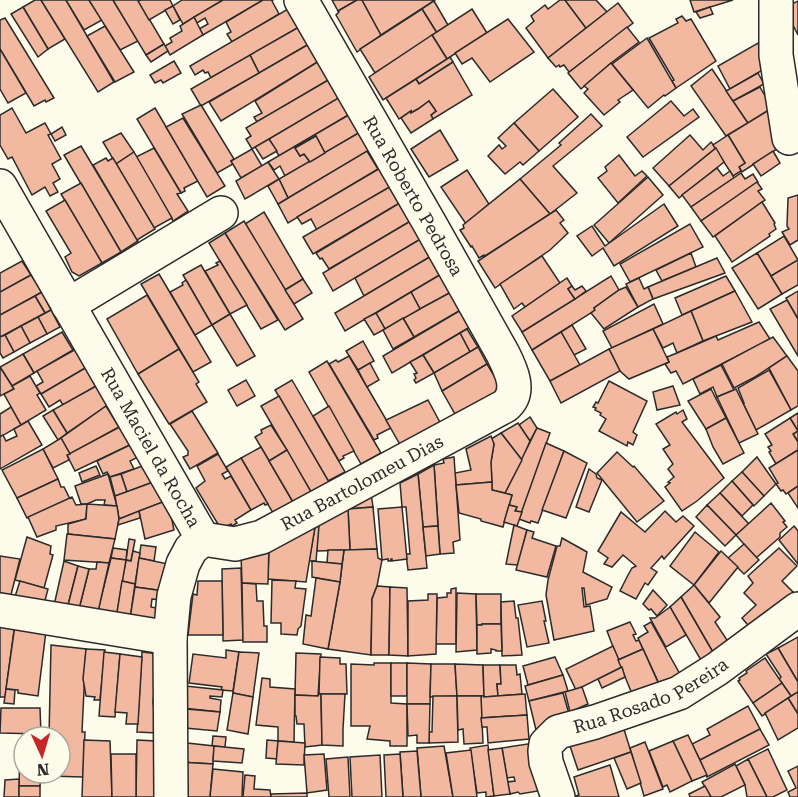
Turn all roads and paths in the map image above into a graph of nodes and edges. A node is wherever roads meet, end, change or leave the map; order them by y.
1 (301, 0) edge
2 (776, 0) edge
3 (789, 138) dead end
4 (0, 186) edge
5 (221, 213) dead end
6 (68, 305) junction
7 (513, 396) joint
8 (203, 539) junction
9 (798, 609) edge
10 (0, 610) edge
11 (170, 638) junction
12 (171, 797) edge
13 (558, 797) edge

1 - 7 street, Rua Roberto Pedrosa
2 - 3 street
4 - 6 street, Rua Maciel da Rocha
5 - 6 street
6 - 8 street, Rua Maciel da Rocha
7 - 8 street, Rua Bartolomeu Dias
8 - 11 street, Rua Maciel da Rocha
9 - 13 street, Rua Rosado Pereira
10 - 11 street
11 - 12 street, Rua Maciel da Rocha

